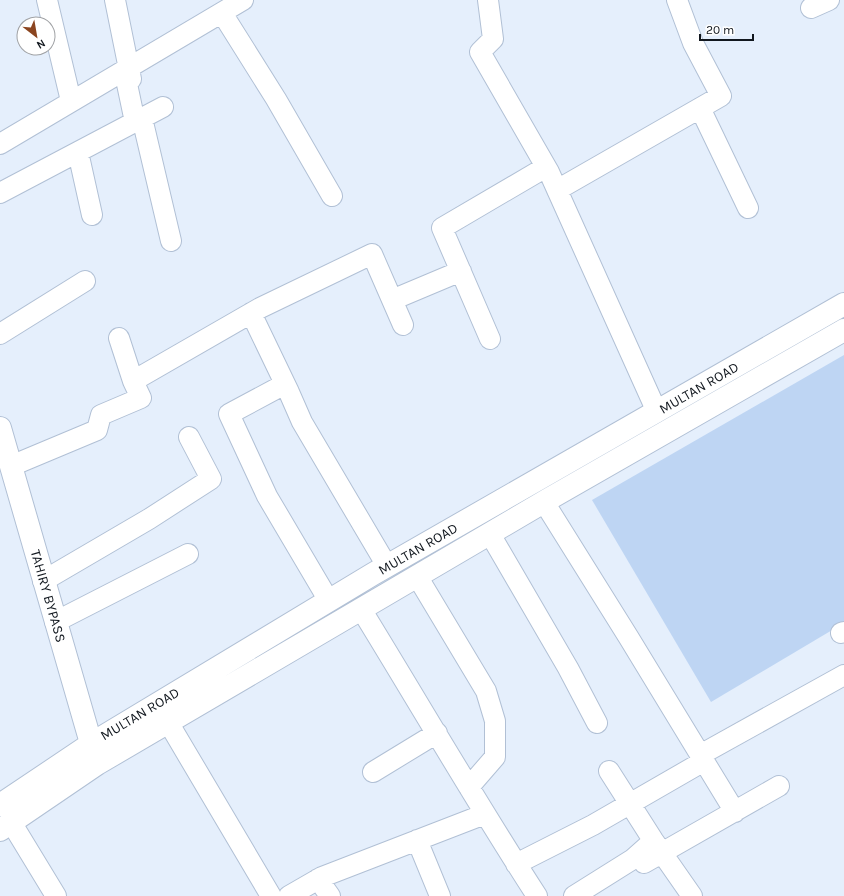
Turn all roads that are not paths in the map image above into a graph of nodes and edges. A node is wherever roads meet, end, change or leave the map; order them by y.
1 (47, 0) edge
2 (115, 0) edge
3 (488, 0) edge
4 (677, 0) edge
5 (829, 0) edge
6 (234, 4) edge
7 (811, 8) dead end
8 (129, 66) junction
9 (71, 101) junction
10 (163, 107) dead end
11 (700, 108) junction
12 (139, 120) junction
13 (0, 144) edge
14 (78, 152) junction
15 (546, 167) junction
16 (557, 190) junction
17 (0, 193) edge
18 (332, 196) dead end
19 (748, 208) dead end
20 (92, 215) dead end
21 (171, 241) dead end
22 (461, 271) junction
23 (85, 282) dead end
24 (392, 300) junction
25 (844, 304) edge
26 (251, 313) junction
27 (403, 325) dead end
28 (844, 330) edge
29 (0, 334) edge
30 (119, 338) dead end
31 (490, 340) dead end
32 (133, 381) junction
33 (285, 384) junction
34 (657, 412) junction
35 (1, 432) edge
36 (189, 438) dead end
37 (11, 466) junction
38 (544, 502) junction
39 (490, 534) junction
40 (188, 554) dead end
41 (387, 566) junction
42 (417, 576) junction
43 (43, 581) junction
44 (329, 601) junction
45 (361, 609) junction
46 (55, 622) junction
47 (844, 675) edge
48 (168, 722) junction
49 (597, 723) dead end
50 (436, 733) junction
51 (94, 754) junction
52 (702, 758) junction
53 (610, 771) dead end
54 (373, 772) dead end
55 (779, 786) dead end
56 (469, 787) junction
57 (630, 804) junction
58 (4, 809) edge
59 (735, 812) junction
60 (485, 814) junction
61 (418, 840) junction
62 (658, 846) junction
63 (644, 863) dead end
64 (516, 864) junction
65 (318, 879) junction
66 (56, 896) edge
67 (271, 896) edge
68 (288, 896) edge
69 (330, 896) edge
70 (440, 896) edge
71 (537, 896) edge
72 (574, 896) edge
73 (692, 896) edge

1 - 9 street
2 - 8 street
3 - 15 street
4 - 11 street
5 - 7 street
6 - 8 street
6 - 18 street
8 - 9 street
8 - 12 street
9 - 13 street
10 - 12 street
11 - 16 street
11 - 19 street
12 - 14 street
12 - 21 street
14 - 17 street
14 - 20 street
15 - 16 street
15 - 22 street
16 - 34 street
22 - 24 street
22 - 31 street
23 - 29 street
24 - 26 street
24 - 27 street
25 - 34 main road, MULTAN ROAD
26 - 32 street
26 - 33 street
28 - 38 main road, MULTAN ROAD
30 - 32 street
32 - 37 street
33 - 41 street
33 - 44 street
34 - 41 main road, MULTAN ROAD
35 - 37 main road, TAHIRY BYPASS
36 - 43 street
37 - 43 main road, TAHIRY BYPASS
38 - 39 main road, MULTAN ROAD
38 - 52 street
39 - 42 main road, MULTAN ROAD
39 - 49 street
40 - 46 street
41 - 44 main road, MULTAN ROAD
42 - 45 main road, MULTAN ROAD
42 - 56 street
43 - 46 main road, TAHIRY BYPASS
44 - 51 main road, MULTAN ROAD
45 - 48 main road, MULTAN ROAD
45 - 50 street
46 - 51 main road, TAHIRY BYPASS
47 - 52 street
48 - 51 main road, MULTAN ROAD
48 - 67 street
50 - 54 street
50 - 56 street
51 - 58 main road, MULTAN ROAD
52 - 57 street
52 - 59 street
53 - 57 street
55 - 59 street
56 - 60 street
57 - 62 street
57 - 64 street
58 - 66 street
59 - 62 street
60 - 61 street
60 - 64 street
61 - 65 street
61 - 70 street
62 - 63 street
62 - 72 street
62 - 73 street
64 - 71 street
65 - 68 street
65 - 69 street

